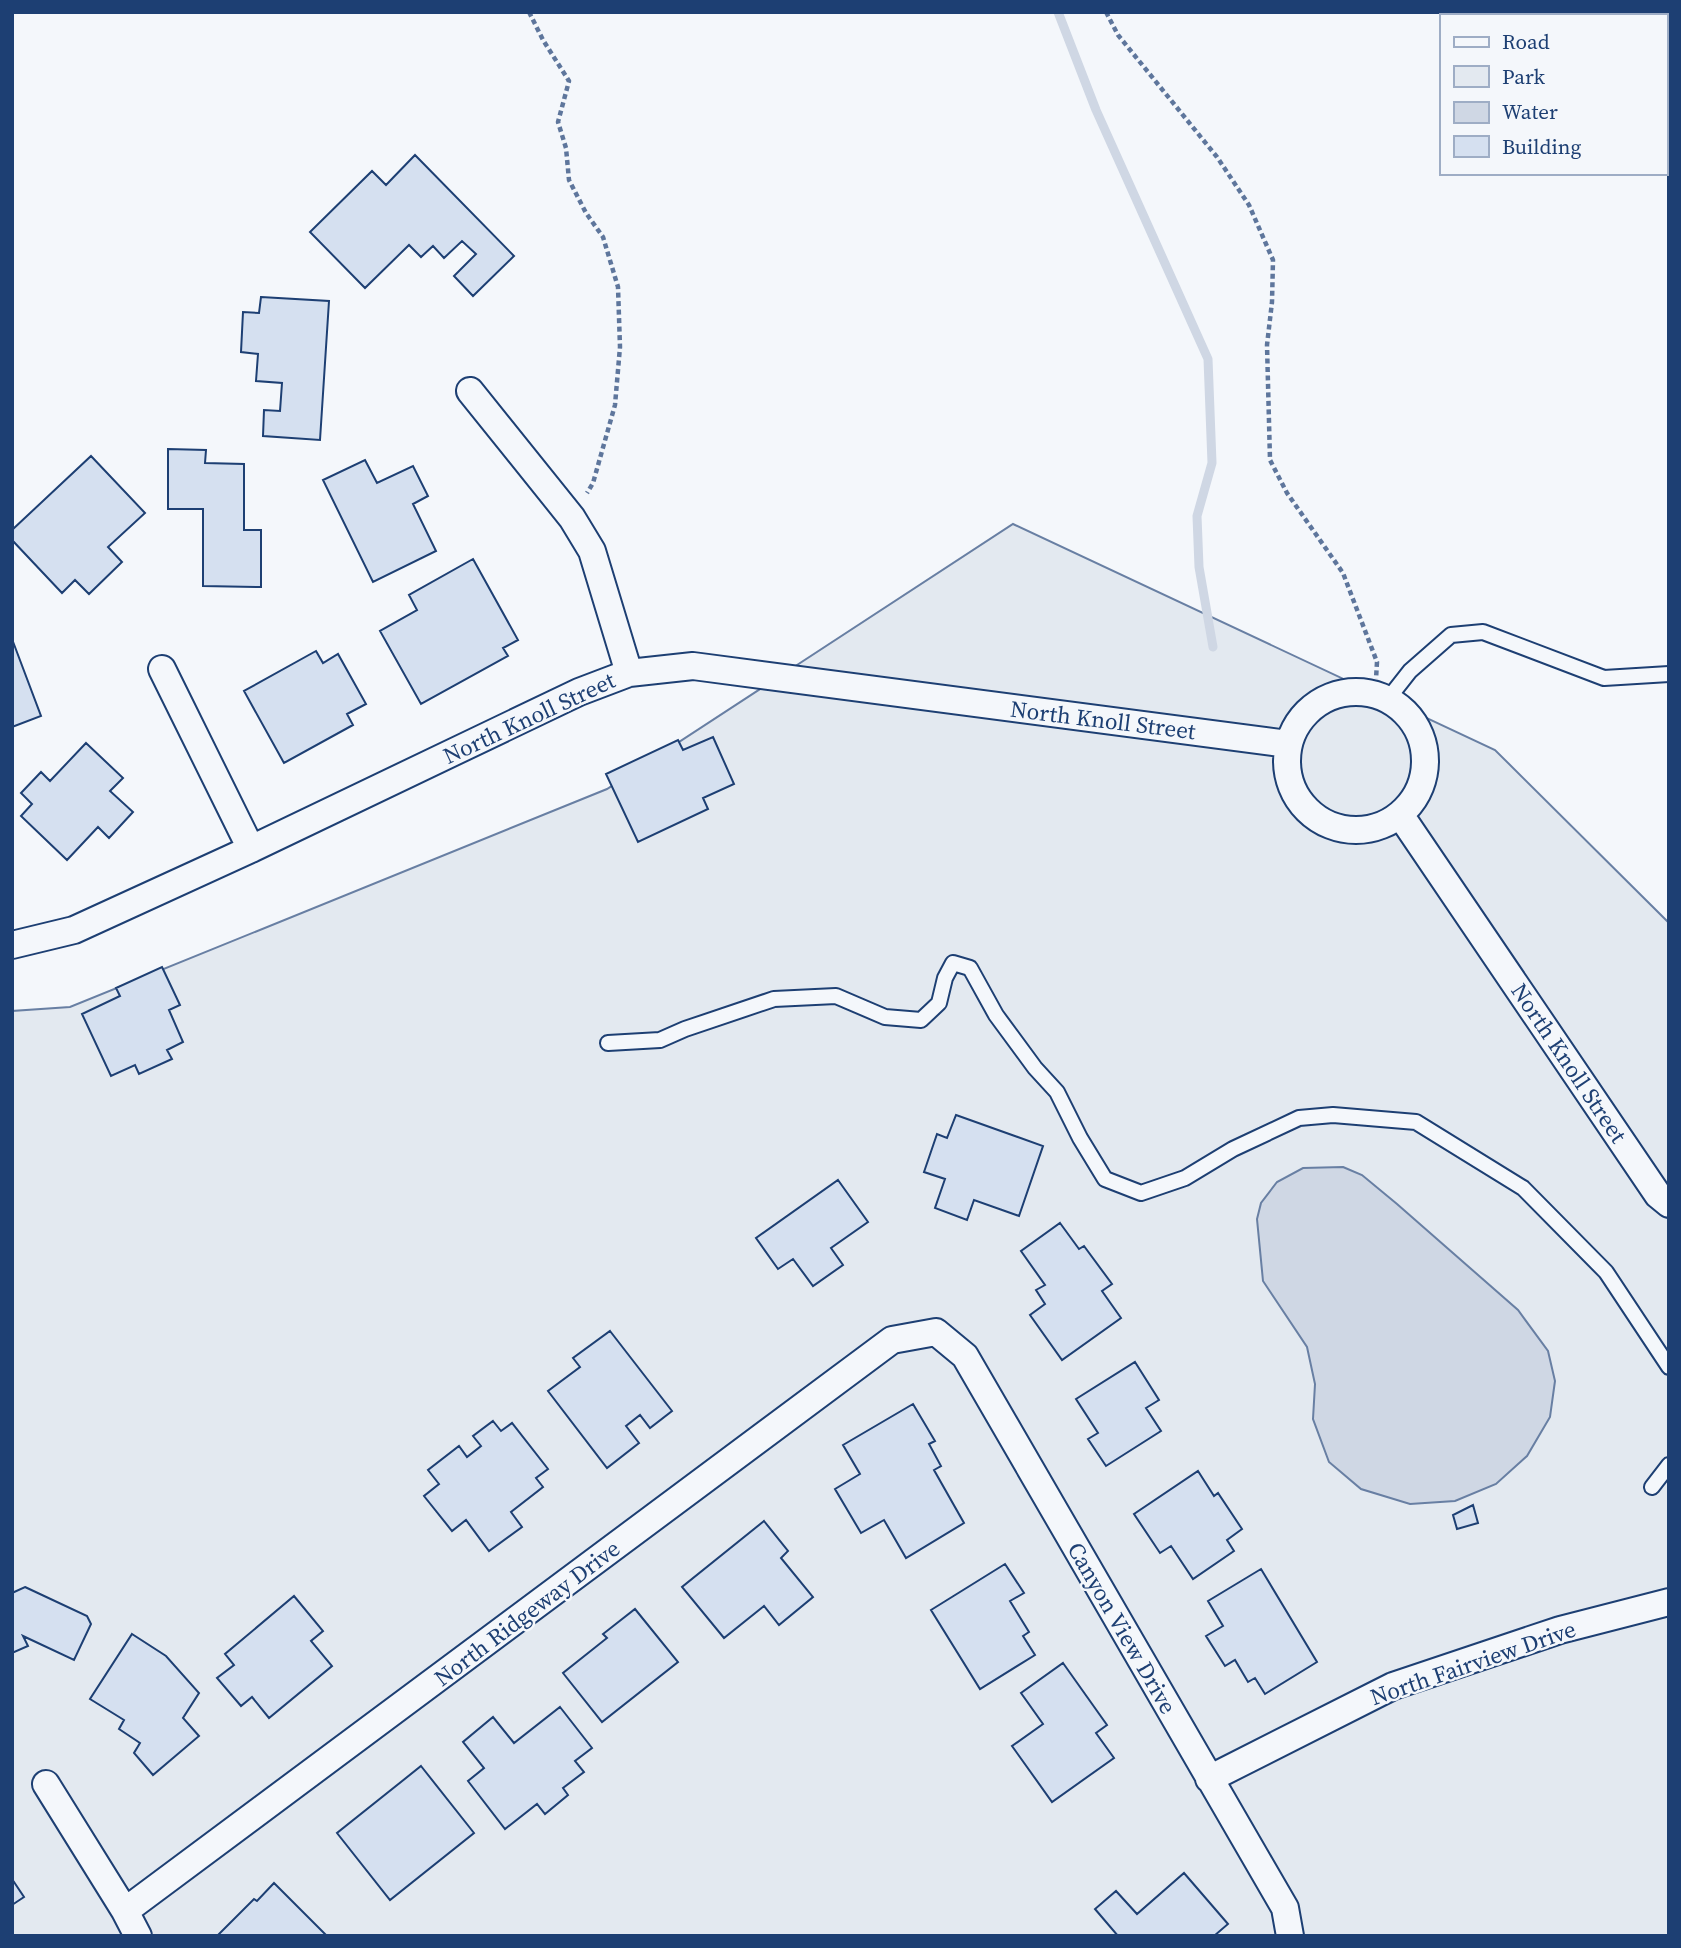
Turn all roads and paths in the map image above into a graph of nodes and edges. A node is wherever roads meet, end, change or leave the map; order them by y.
1 (528, 12) edge
2 (1105, 12) edge
3 (470, 391) dead end
4 (572, 518) junction
5 (162, 670) dead end
6 (629, 673) junction
7 (1669, 674) edge
8 (1382, 697) junction
9 (1288, 744) junction
10 (1401, 816) junction
11 (251, 849) junction
12 (12, 945) edge
13 (608, 1043) dead end
14 (1665, 1197) edge
15 (936, 1332) joint
16 (1669, 1367) edge
17 (1669, 1465) edge
18 (1652, 1486) dead end
19 (1669, 1602) edge
20 (1209, 1779) junction
21 (46, 1784) dead end
22 (125, 1912) junction
23 (138, 1936) edge
24 (1290, 1936) edge

1 - 4 path
2 - 8 path
3 - 4 street
4 - 6 street
5 - 11 street
6 - 9 street, North Knoll Street
6 - 11 street, North Knoll Street
7 - 8 lane
8 - 9 street
8 - 10 street
9 - 10 street
10 - 14 street, North Knoll Street
11 - 12 street, North Knoll Street
13 - 16 lane
15 - 20 street, Canyon View Drive
15 - 22 street, North Ridgeway Drive
17 - 18 lane
19 - 20 street, North Fairview Drive
20 - 24 street, Canyon View Drive
21 - 22 street
22 - 23 street

